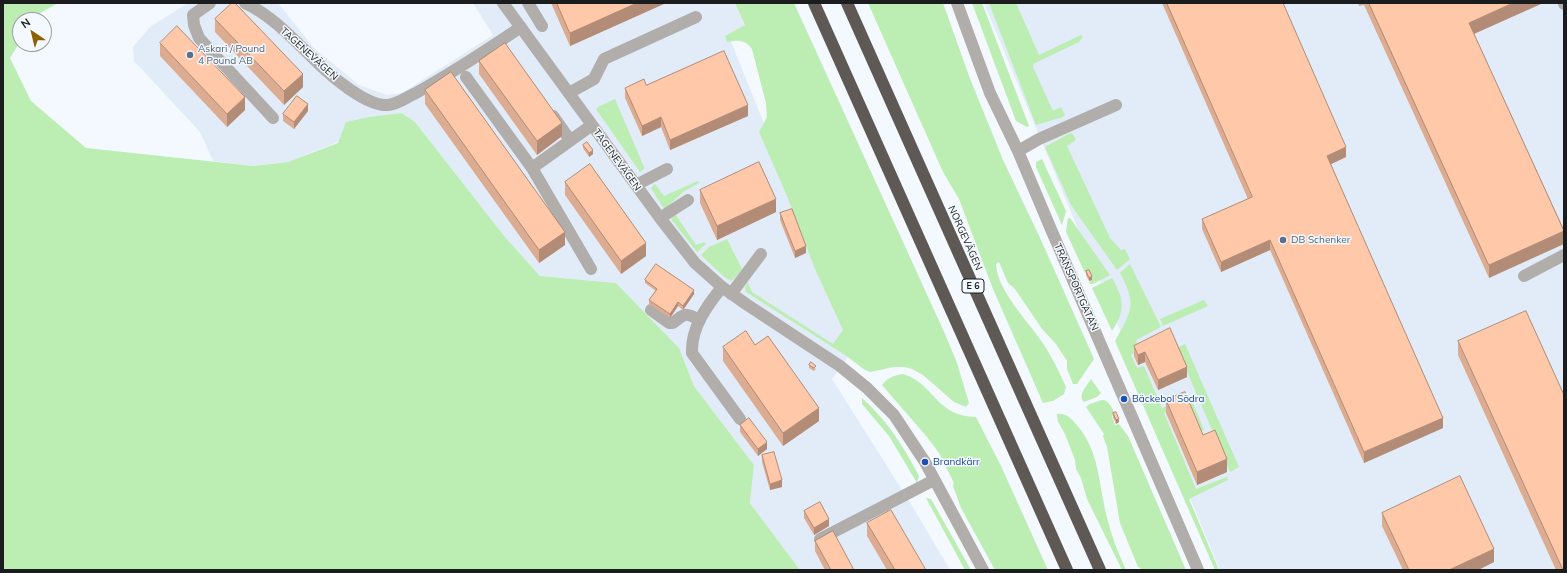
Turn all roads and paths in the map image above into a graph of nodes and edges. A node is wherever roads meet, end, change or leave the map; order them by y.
1 (210, 3) edge
2 (244, 3) edge
3 (528, 3) edge
4 (814, 3) edge
5 (847, 3) edge
6 (957, 3) edge
7 (508, 5) edge
8 (696, 17) dead end
9 (542, 26) dead end
10 (521, 27) junction
11 (466, 77) dead end
12 (569, 93) junction
13 (1116, 105) dead end
14 (548, 109) edge
15 (273, 118) dead end
16 (592, 125) junction
17 (570, 140) junction
18 (1018, 151) junction
19 (532, 168) junction
20 (667, 169) dead end
21 (636, 185) junction
22 (688, 200) dead end
23 (660, 218) junction
24 (761, 254) dead end
25 (1564, 255) edge
26 (591, 269) dead end
27 (1524, 276) dead end
28 (726, 290) junction
29 (651, 310) dead end
30 (700, 320) junction
31 (740, 419) dead end
32 (934, 480) junction
33 (815, 542) edge
34 (984, 570) edge
35 (1067, 570) edge
36 (1100, 570) edge
37 (1198, 570) edge

1 - 15 street
2 - 10 street, TAGENEVÄGEN
3 - 9 street
4 - 35 highway
5 - 36 highway, NORGEVÄGEN / E 6
6 - 18 street, TRANSPORTGATAN
7 - 10 street, TAGENEVÄGEN
8 - 12 street
10 - 12 street, TAGENEVÄGEN
11 - 19 street
12 - 16 street, TAGENEVÄGEN
13 - 18 street
14 - 17 street
16 - 17 street
16 - 21 street, TAGENEVÄGEN
17 - 19 street
18 - 37 street, TRANSPORTGATAN
19 - 26 street
20 - 21 street
21 - 23 street, TAGENEVÄGEN
22 - 23 street
23 - 28 street, TAGENEVÄGEN
24 - 28 street
25 - 27 street
28 - 30 street
28 - 32 street, TAGENEVÄGEN
29 - 30 street
30 - 31 street
32 - 33 street
32 - 34 street, TAGENEVÄGEN

